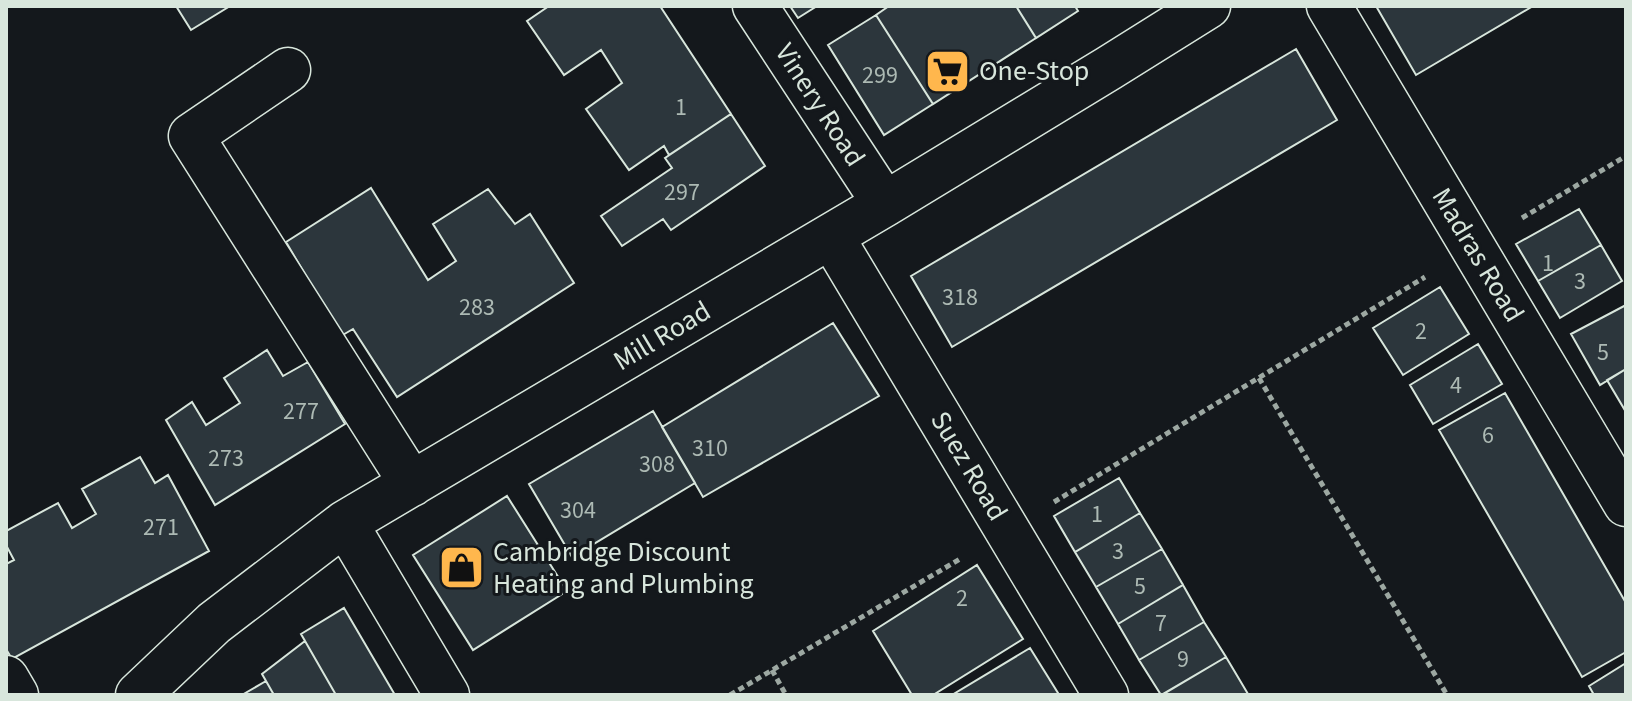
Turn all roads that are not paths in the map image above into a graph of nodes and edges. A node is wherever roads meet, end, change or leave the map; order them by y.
1 (755, 6) edge
2 (1208, 6) edge
3 (1329, 6) edge
4 (288, 70) dead end
5 (885, 204) junction
6 (831, 236) junction
7 (412, 484) junction
8 (1626, 504) edge
9 (345, 523) junction
10 (6, 678) edge
11 (16, 695) edge
12 (138, 695) edge
13 (447, 695) edge
14 (1106, 695) edge

1 - 5 street, Vinery Road
2 - 5 street, Mill Road
3 - 8 street, Madras Road
4 - 7 street
5 - 6 street, Mill Road
6 - 7 street, Mill Road
6 - 14 street, Suez Road
7 - 9 street, Mill Road
9 - 12 street, Mill Road
9 - 13 street
10 - 11 street

